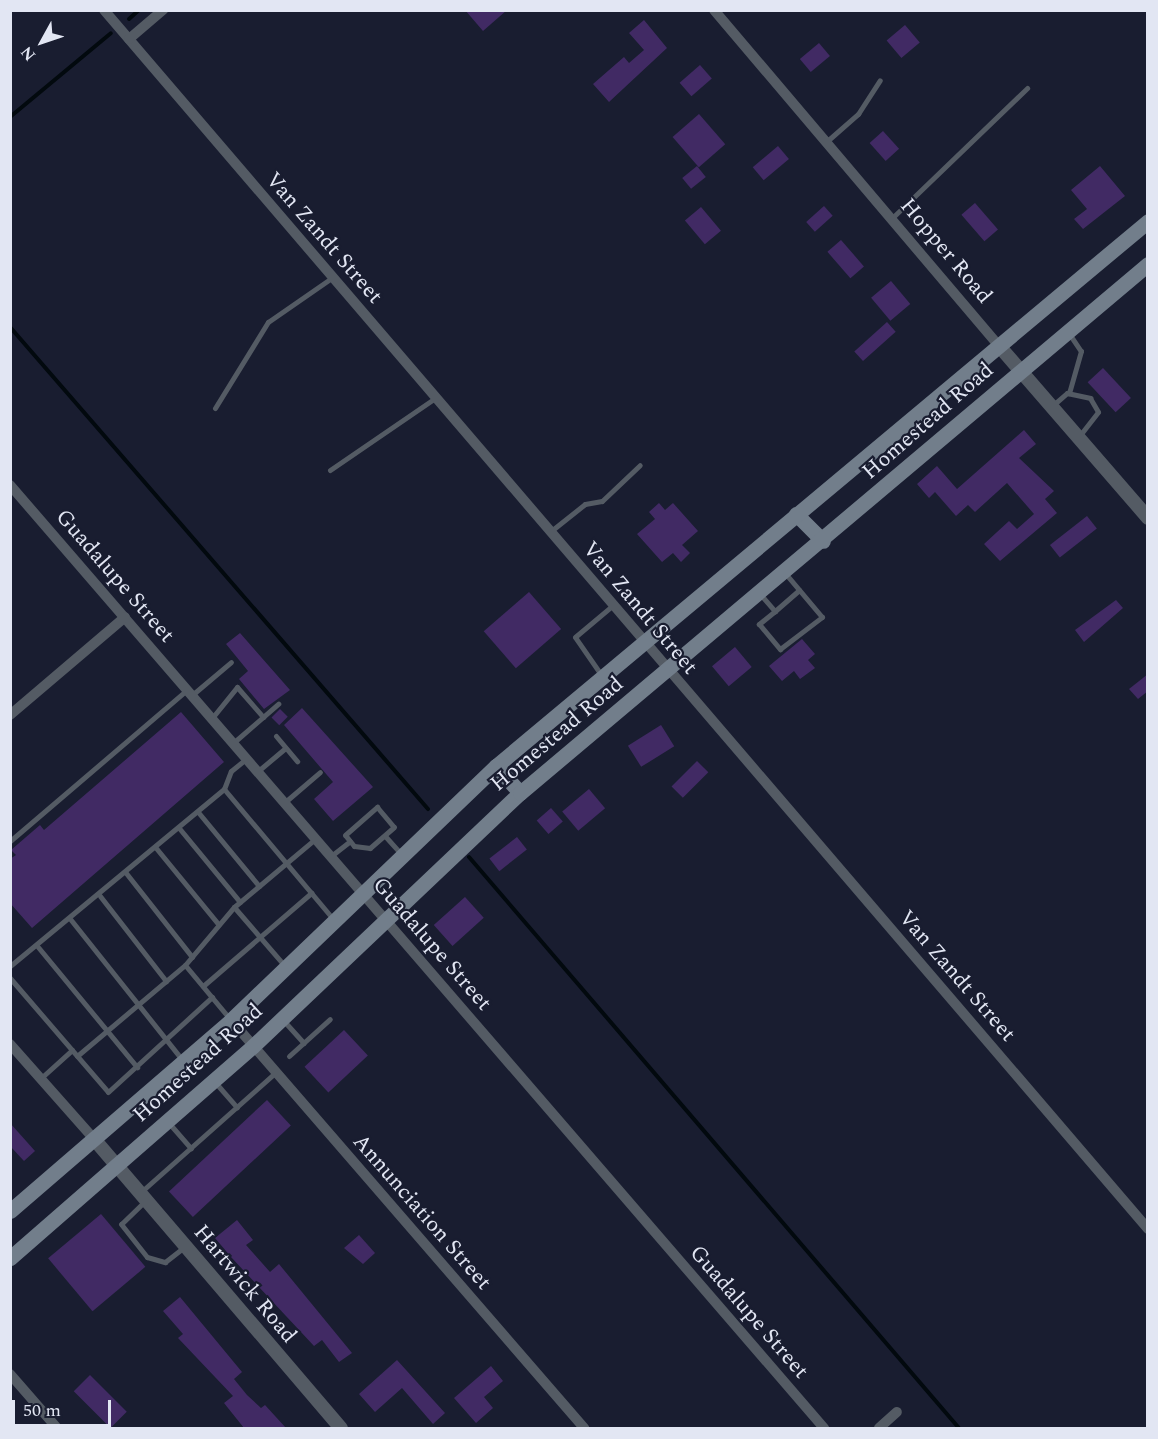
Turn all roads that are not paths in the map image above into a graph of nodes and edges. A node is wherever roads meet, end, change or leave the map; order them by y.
1 (104, 10) edge
2 (163, 10) edge
3 (714, 10) edge
4 (129, 39) junction
5 (880, 80) dead end
6 (1027, 88) dead end
7 (826, 142) junction
8 (891, 219) junction
9 (1148, 221) edge
10 (1148, 264) edge
11 (333, 277) junction
12 (1068, 331) junction
13 (1000, 347) junction
14 (1021, 371) junction
15 (1069, 393) junction
16 (435, 398) junction
17 (1051, 406) junction
18 (214, 408) dead end
19 (1078, 437) junction
20 (640, 465) dead end
21 (330, 470) dead end
22 (10, 485) edge
23 (796, 514) junction
24 (1148, 518) edge
25 (550, 532) junction
26 (823, 541) junction
27 (785, 573) junction
28 (799, 590) junction
29 (760, 594) junction
30 (612, 606) junction
31 (775, 611) junction
32 (125, 617) junction
33 (644, 643) junction
34 (231, 662) dead end
35 (668, 671) junction
36 (603, 678) junction
37 (189, 692) junction
38 (278, 704) dead end
39 (10, 715) edge
40 (263, 717) junction
41 (212, 718) junction
42 (276, 736) dead end
43 (233, 743) junction
44 (285, 747) junction
45 (247, 758) junction
46 (297, 761) dead end
47 (496, 766) junction
48 (258, 771) junction
49 (320, 771) dead end
50 (225, 789) junction
51 (520, 793) junction
52 (285, 802) junction
53 (198, 812) junction
54 (179, 828) junction
55 (385, 836) junction
56 (316, 838) junction
57 (10, 841) edge
58 (350, 841) junction
59 (156, 848) junction
60 (402, 855) junction
61 (331, 856) junction
62 (286, 863) junction
63 (126, 873) junction
64 (259, 886) junction
65 (311, 893) junction
66 (363, 893) junction
67 (100, 896) junction
68 (240, 902) junction
69 (234, 907) junction
70 (385, 919) junction
71 (71, 920) junction
72 (335, 921) junction
73 (219, 925) junction
74 (260, 937) junction
75 (38, 947) junction
76 (192, 957) junction
77 (185, 965) junction
78 (10, 966) edge
79 (286, 967) junction
80 (10, 978) edge
81 (166, 981) junction
82 (203, 986) junction
83 (212, 998) junction
84 (138, 1005) junction
85 (282, 1018) junction
86 (330, 1018) dead end
87 (231, 1020) junction
88 (107, 1032) junction
89 (167, 1041) junction
90 (304, 1043) junction
91 (10, 1044) edge
92 (253, 1046) junction
93 (72, 1050) junction
94 (77, 1056) junction
95 (289, 1056) dead end
96 (184, 1062) junction
97 (137, 1067) junction
98 (276, 1072) junction
99 (40, 1078) junction
100 (214, 1081) junction
101 (237, 1107) junction
102 (168, 1121) junction
103 (93, 1139) junction
104 (191, 1148) junction
105 (118, 1166) junction
106 (144, 1196) junction
107 (10, 1211) edge
108 (1148, 1229) edge
109 (186, 1246) junction
110 (10, 1257) edge
111 (10, 1374) edge
112 (897, 1412) dead end
113 (57, 1428) edge
114 (341, 1428) edge
115 (584, 1428) edge
116 (824, 1428) edge
117 (879, 1428) edge

1 - 4 street, Van Zandt Street
2 - 4 street
3 - 7 street, Hopper Road
4 - 11 street, Van Zandt Street
5 - 7 lane
6 - 8 lane
7 - 8 street, Hopper Road
8 - 13 street, Hopper Road
9 - 13 main road, Homestead Road
10 - 12 main road, Homestead Road
11 - 16 street, Van Zandt Street
11 - 18 lane
12 - 14 main road, Homestead Road
12 - 15 lane
13 - 14 street, Hopper Road
13 - 23 main road, Homestead Road
14 - 17 street, Hopper Road
14 - 26 main road, Homestead Road
15 - 17 lane
15 - 19 lane
16 - 21 lane
16 - 25 street, Van Zandt Street
17 - 19 street, Hopper Road
19 - 24 street, Hopper Road
20 - 25 lane
22 - 32 street, Guadalupe Street
23 - 26 main road
23 - 33 main road, Homestead Road
25 - 30 street, Van Zandt Street
26 - 27 main road, Homestead Road
27 - 28 lane
27 - 29 main road, Homestead Road
28 - 31 lane
28 - 31 lane
29 - 31 lane
29 - 35 main road, Homestead Road
30 - 33 street, Van Zandt Street
30 - 36 lane
32 - 37 street, Guadalupe Street
32 - 39 street
33 - 35 street, Van Zandt Street
33 - 36 main road, Homestead Road
34 - 37 lane
35 - 51 main road, Homestead Road
35 - 108 street, Van Zandt Street
36 - 47 main road, Homestead Road
37 - 41 street, Guadalupe Street
37 - 57 lane
38 - 40 lane
40 - 41 lane
40 - 43 lane
41 - 43 street, Guadalupe Street
42 - 44 lane
43 - 45 street, Guadalupe Street
44 - 46 lane
44 - 48 lane
45 - 48 street, Guadalupe Street
45 - 50 lane
47 - 51 main road
47 - 60 main road, Homestead Road
48 - 52 street, Guadalupe Street
49 - 52 lane
50 - 53 lane
50 - 62 lane
51 - 70 main road, Homestead Road
52 - 56 street, Guadalupe Street
53 - 54 lane
53 - 64 lane
54 - 59 lane
54 - 68 lane
55 - 58 lane
55 - 58 lane
55 - 60 lane
56 - 61 street, Guadalupe Street
56 - 62 lane
58 - 61 lane
59 - 63 lane
59 - 73 lane
60 - 66 main road, Homestead Road
61 - 66 street, Guadalupe Street
62 - 64 lane
62 - 65 lane
63 - 67 lane
63 - 76 lane
64 - 68 lane
65 - 72 lane
65 - 74 lane
66 - 70 street, Guadalupe Street
66 - 72 main road, Homestead Road
67 - 71 lane
67 - 81 lane
68 - 69 lane
69 - 73 lane
69 - 74 lane
70 - 85 main road, Homestead Road
70 - 116 street, Guadalupe Street
71 - 75 lane
71 - 84 lane
72 - 79 main road, Homestead Road
73 - 76 lane
74 - 79 lane
74 - 82 lane
75 - 78 lane
75 - 88 lane
76 - 77 lane
77 - 81 lane
77 - 82 lane
79 - 87 main road, Homestead Road
80 - 93 lane
81 - 84 lane
82 - 83 lane
83 - 87 lane
83 - 89 lane
84 - 88 lane
84 - 89 lane
85 - 90 lane
85 - 92 main road, Homestead Road
86 - 90 lane
87 - 92 street, Annunciation Street
87 - 96 main road, Homestead Road
88 - 94 lane
88 - 97 lane
89 - 96 lane
89 - 97 lane
90 - 95 lane
91 - 99 street
92 - 98 street, Annunciation Street
92 - 100 main road, Homestead Road
93 - 94 lane
93 - 99 lane
94 - 97 lane
96 - 103 main road, Homestead Road
98 - 101 lane
98 - 115 street, Annunciation Street
99 - 103 street
100 - 101 lane
100 - 102 main road, Homestead Road
101 - 104 lane
102 - 104 lane
102 - 105 main road, Homestead Road
103 - 105 street, Hartwick Road
103 - 107 main road, Homestead Road
104 - 106 lane
105 - 106 street, Hartwick Road
105 - 110 main road, Homestead Road
106 - 109 street, Hartwick Road
106 - 109 lane
109 - 114 street, Hartwick Road
111 - 113 street
112 - 117 street

